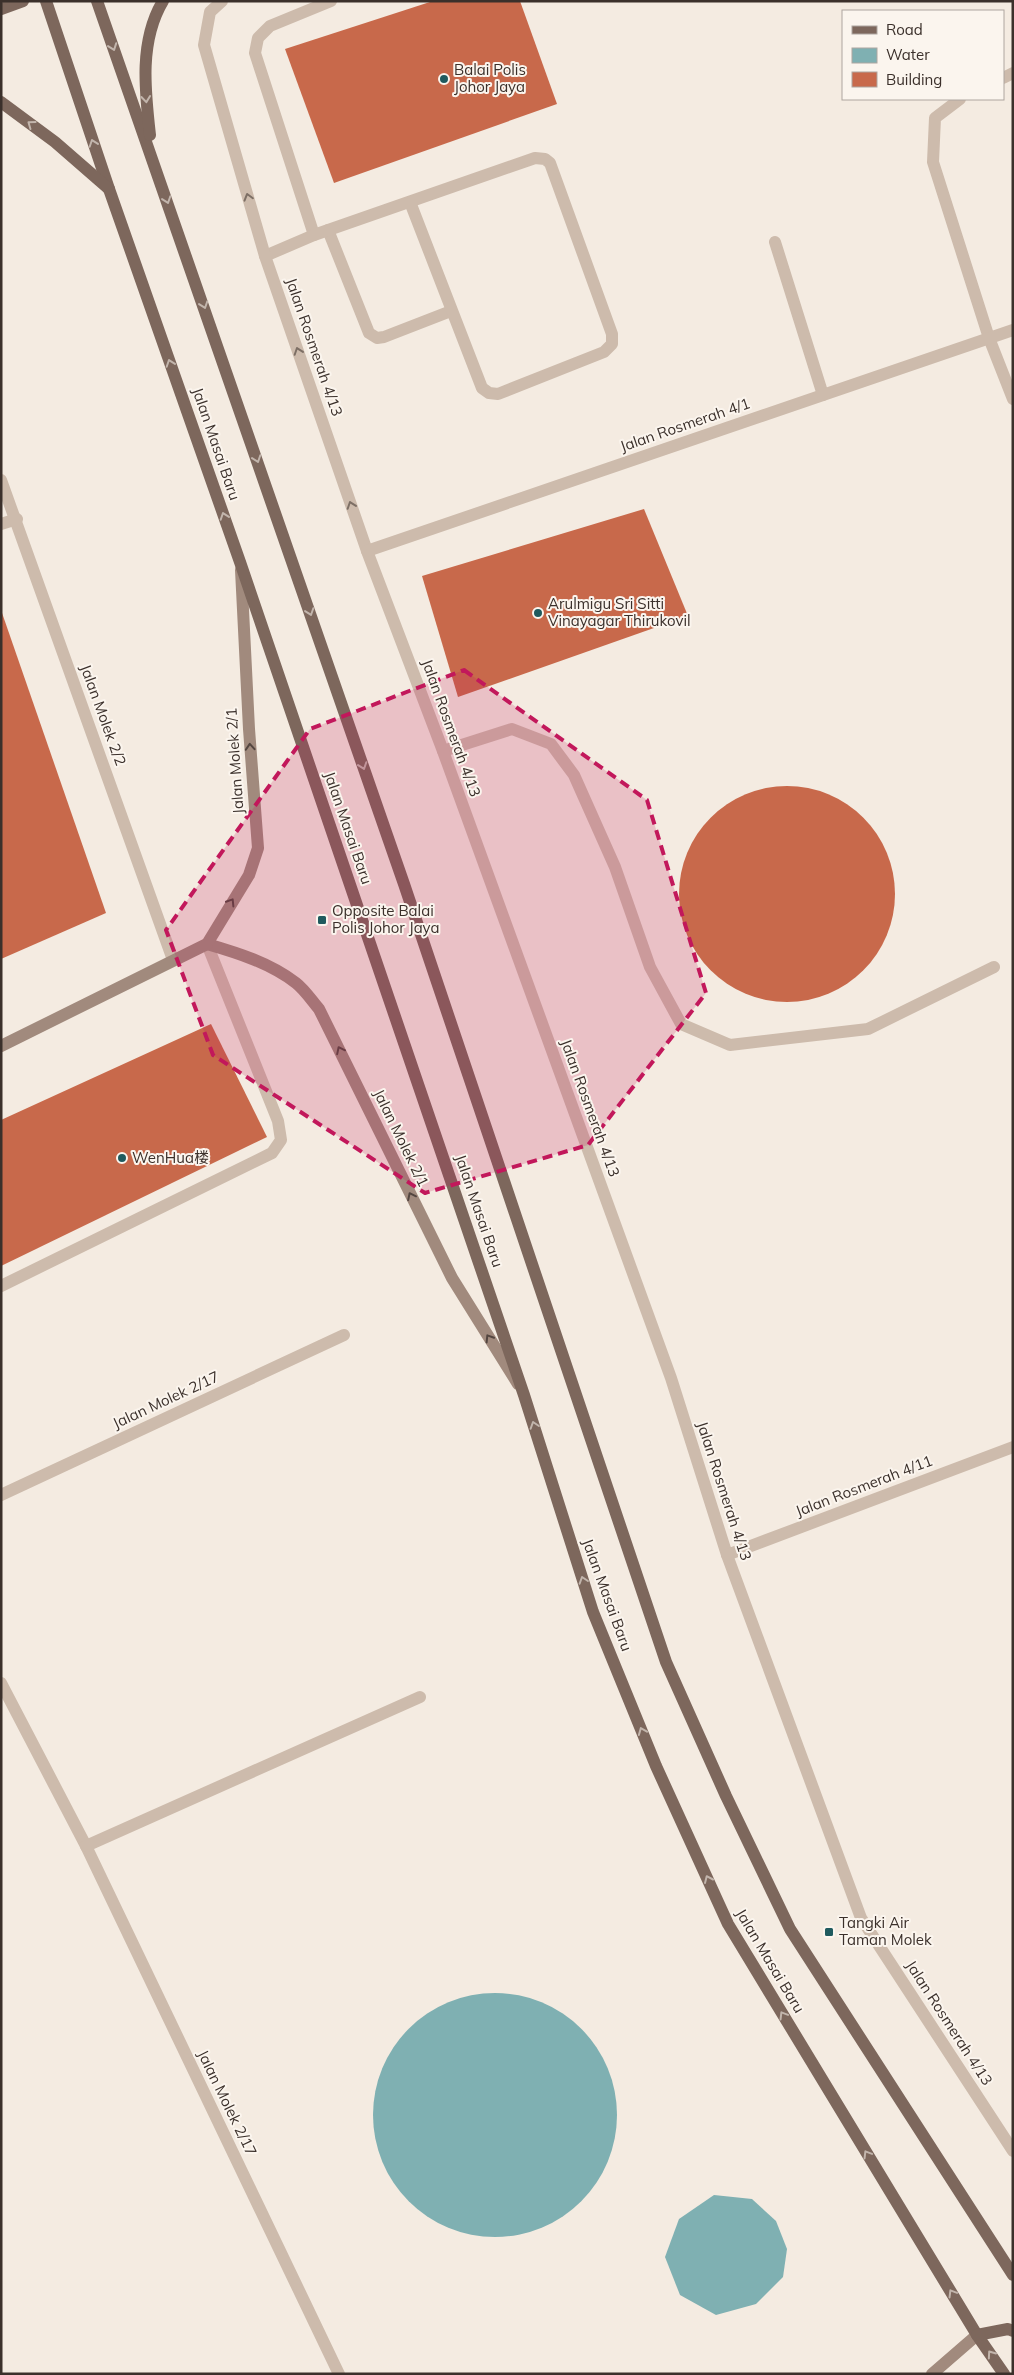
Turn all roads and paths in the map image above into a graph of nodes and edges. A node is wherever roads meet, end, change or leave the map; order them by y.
1 (23, 1) edge
2 (46, 1) edge
3 (97, 1) edge
4 (163, 1) edge
5 (222, 1) edge
6 (332, 1) edge
7 (1, 9) edge
8 (959, 100) edge
9 (1, 102) edge
10 (152, 156) junction
11 (109, 189) junction
12 (410, 202) junction
13 (328, 230) junction
14 (314, 235) junction
15 (775, 242) dead end
16 (265, 256) junction
17 (451, 311) junction
18 (1013, 330) edge
19 (989, 338) junction
20 (823, 395) junction
21 (1013, 398) edge
22 (1, 480) edge
23 (17, 520) junction
24 (1, 524) edge
25 (367, 551) junction
26 (240, 562) junction
27 (443, 751) junction
28 (206, 944) junction
29 (174, 960) junction
30 (994, 966) dead end
31 (1, 1046) edge
32 (1, 1286) edge
33 (344, 1335) dead end
34 (524, 1395) junction
35 (1013, 1447) edge
36 (1, 1495) edge
37 (727, 1555) junction
38 (1, 1683) edge
39 (420, 1697) dead end
40 (86, 1846) junction
41 (1013, 2151) edge
42 (1013, 2275) edge
43 (1013, 2331) edge
44 (977, 2334) junction
45 (339, 2374) edge
46 (932, 2374) edge
47 (1004, 2374) edge

1 - 7 main road
11 -> 2 main road, Jalan Masai Baru
3 -> 10 main road
4 -> 10 main road
16 -> 5 street, Jalan Rosmerah 4/13
6 - 14 street
8 - 19 street
11 -> 9 main road
10 -> 42 main road
26 -> 11 main road, Jalan Masai Baru
12 - 13 street
12 - 17 street
12 - 17 street
13 - 14 street
13 - 17 street
14 - 16 street
15 - 20 street
25 -> 16 street, Jalan Rosmerah 4/13
18 - 19 street, Jalan Rosmerah 4/1
19 - 20 street, Jalan Rosmerah 4/1
19 - 21 street
20 - 25 street, Jalan Rosmerah 4/1
22 - 23 street, Jalan Molek 2/2
23 - 24 street
23 - 29 street, Jalan Molek 2/2
25 - 27 street, Jalan Rosmerah 4/13
28 -> 26 street, Jalan Molek 2/1
26 - 34 main road, Jalan Masai Baru
27 - 30 street
27 - 37 street, Jalan Rosmerah 4/13
28 - 29 street
28 - 32 street
34 -> 28 street, Jalan Molek 2/1
29 - 31 street
33 - 36 street, Jalan Molek 2/17
44 -> 34 main road, Jalan Masai Baru
35 - 37 street, Jalan Rosmerah 4/11
37 - 41 street, Jalan Rosmerah 4/13
38 - 40 street, Jalan Molek 2/17
39 - 40 street
40 - 45 street, Jalan Molek 2/17
43 - 44 main road
44 - 46 street
47 -> 44 main road, Jalan Masai Baru

